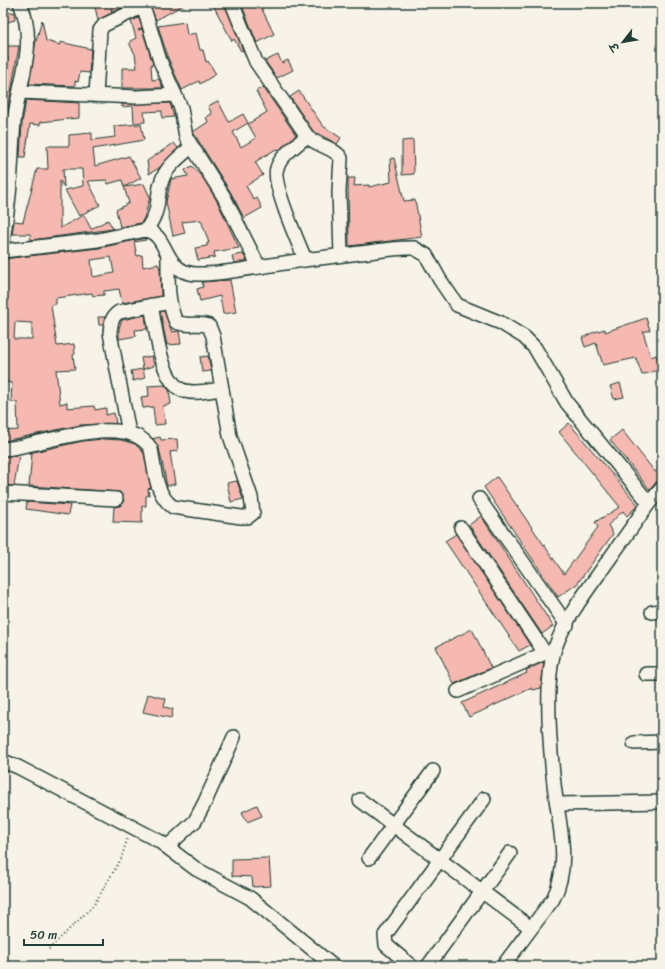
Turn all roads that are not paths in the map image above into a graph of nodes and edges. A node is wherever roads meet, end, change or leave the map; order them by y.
1 (20, 3) edge
2 (232, 3) edge
3 (141, 5) edge
4 (20, 92) junction
5 (96, 95) junction
6 (175, 95) junction
7 (8, 135) edge
8 (307, 136) junction
9 (191, 147) junction
10 (146, 230) junction
11 (3, 243) edge
12 (3, 251) edge
13 (340, 255) junction
14 (168, 257) junction
15 (305, 259) junction
16 (259, 267) junction
17 (170, 302) junction
18 (151, 305) junction
19 (222, 388) junction
20 (129, 433) junction
21 (3, 449) edge
22 (662, 488) edge
23 (3, 492) edge
24 (116, 499) dead end
25 (479, 499) dead end
26 (649, 503) junction
27 (461, 528) dead end
28 (567, 625) junction
29 (550, 650) junction
30 (646, 674) dead end
31 (662, 674) edge
32 (458, 691) dead end
33 (234, 737) dead end
34 (662, 742) edge
35 (634, 743) dead end
36 (3, 761) edge
37 (432, 771) dead end
38 (484, 799) dead end
39 (360, 800) dead end
40 (662, 802) edge
41 (558, 804) junction
42 (393, 825) junction
43 (168, 846) junction
44 (510, 853) dead end
45 (369, 858) dead end
46 (439, 859) junction
47 (482, 891) junction
48 (532, 928) junction
49 (334, 966) edge
50 (411, 966) edge
51 (428, 966) edge
52 (504, 966) edge

1 - 4 street
2 - 8 street
3 - 5 street
3 - 6 street
4 - 5 street
4 - 7 street
5 - 6 street
6 - 9 street
7 - 11 street
8 - 13 street
8 - 15 street
9 - 10 street
9 - 16 street
10 - 12 street
10 - 14 street
13 - 15 street
13 - 26 street
14 - 16 street
14 - 17 street
15 - 16 street
17 - 18 street
17 - 19 street
18 - 19 street
18 - 20 street
19 - 20 street
20 - 21 street
22 - 26 street
23 - 24 street
25 - 28 street
26 - 28 street
27 - 29 street
28 - 29 street
29 - 32 street
29 - 41 street
30 - 31 street
33 - 43 street
34 - 35 street
36 - 43 street
37 - 42 street
38 - 46 street
39 - 42 street
40 - 41 street
41 - 48 street
42 - 45 street
42 - 46 street
43 - 49 street
44 - 47 street
46 - 47 street
46 - 50 street
47 - 48 street
47 - 51 street
48 - 52 street

